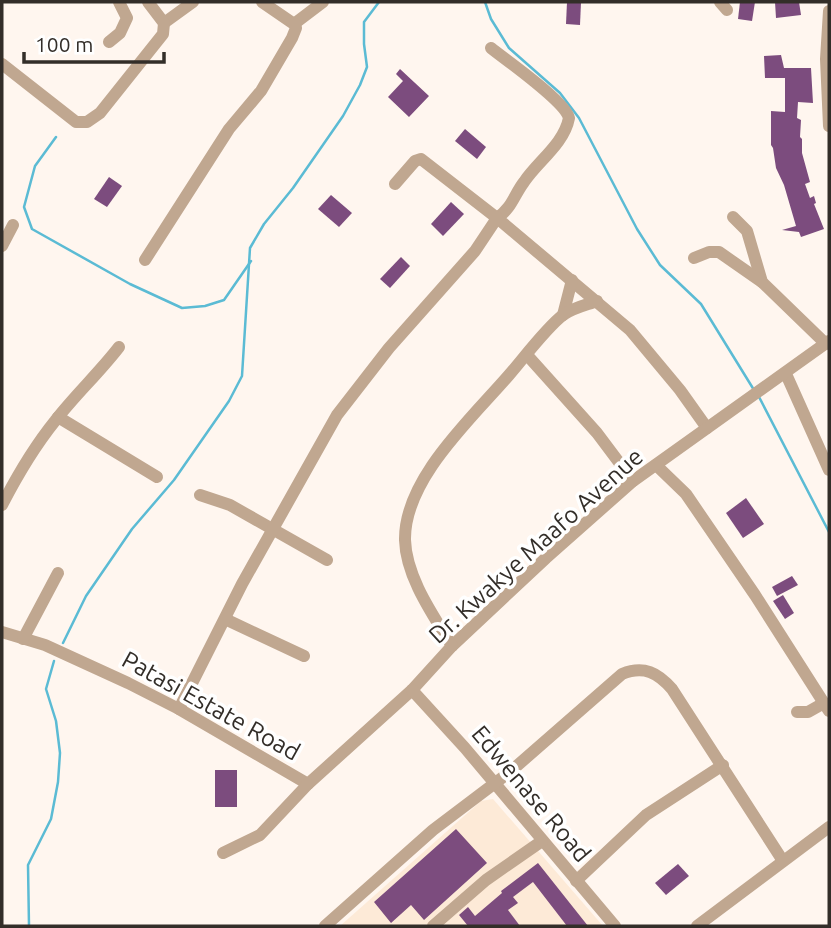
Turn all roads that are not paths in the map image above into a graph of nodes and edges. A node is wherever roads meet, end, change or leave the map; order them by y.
1 (119, 2) edge
2 (148, 2) edge
3 (193, 2) edge
4 (262, 2) edge
5 (323, 2) edge
6 (829, 10) edge
7 (164, 23) junction
8 (295, 24) junction
9 (109, 42) dead end
10 (491, 48) dead end
11 (2, 64) edge
12 (829, 126) edge
13 (395, 184) dead end
14 (733, 217) dead end
15 (497, 218) junction
16 (13, 225) dead end
17 (2, 246) edge
18 (694, 258) dead end
19 (145, 260) dead end
20 (572, 280) junction
21 (762, 282) junction
22 (597, 301) junction
23 (563, 315) junction
24 (828, 343) edge
25 (119, 347) dead end
26 (527, 355) junction
27 (786, 374) junction
28 (58, 417) junction
29 (708, 428) junction
30 (656, 465) junction
31 (829, 471) edge
32 (157, 477) dead end
33 (633, 481) junction
34 (200, 495) dead end
35 (2, 505) edge
36 (273, 528) junction
37 (327, 560) dead end
38 (58, 573) dead end
39 (225, 619) junction
40 (3, 635) edge
41 (23, 639) junction
42 (452, 646) junction
43 (304, 656) dead end
44 (411, 690) junction
45 (827, 707) edge
46 (178, 709) junction
47 (797, 712) dead end
48 (723, 765) junction
49 (308, 784) junction
50 (495, 784) junction
51 (829, 827) edge
52 (542, 841) junction
53 (223, 853) dead end
54 (783, 861) junction
55 (576, 881) junction
56 (325, 926) edge
57 (433, 926) edge
58 (615, 926) edge
59 (696, 926) edge

1 - 9 street
2 - 7 street
3 - 7 street
4 - 8 street
5 - 8 street
6 - 12 street
7 - 11 street
8 - 19 street
10 - 15 street
13 - 15 street
14 - 21 street
15 - 20 street
15 - 36 street
16 - 17 street
18 - 21 street
20 - 22 street
20 - 23 street
21 - 24 street
22 - 23 street
22 - 29 street
23 - 26 street
24 - 27 street, Dr. Kwakye Maafo Avenue
25 - 28 street
26 - 33 street
26 - 42 street
27 - 29 street, Dr. Kwakye Maafo Avenue
27 - 31 street
28 - 32 street
28 - 35 street
29 - 30 street, Dr. Kwakye Maafo Avenue
30 - 33 street, Dr. Kwakye Maafo Avenue
30 - 45 street
33 - 42 street, Dr. Kwakye Maafo Avenue
34 - 36 street
36 - 37 street
36 - 39 street
38 - 41 street
39 - 43 street
39 - 46 street
40 - 41 street, Patasi Estate Road
41 - 46 street, Patasi Estate Road
42 - 44 street, Dr. Kwakye Maafo Avenue
44 - 49 street, Patasi Estate Road
44 - 50 street, Edwenase Road
45 - 47 street
46 - 49 street, Patasi Estate Road
48 - 50 street
48 - 54 street
48 - 55 street
49 - 53 street
50 - 52 street, Edwenase Road
50 - 56 street
51 - 54 street
52 - 55 street, Edwenase Road
52 - 57 street
54 - 59 street
55 - 58 street, Edwenase Road

